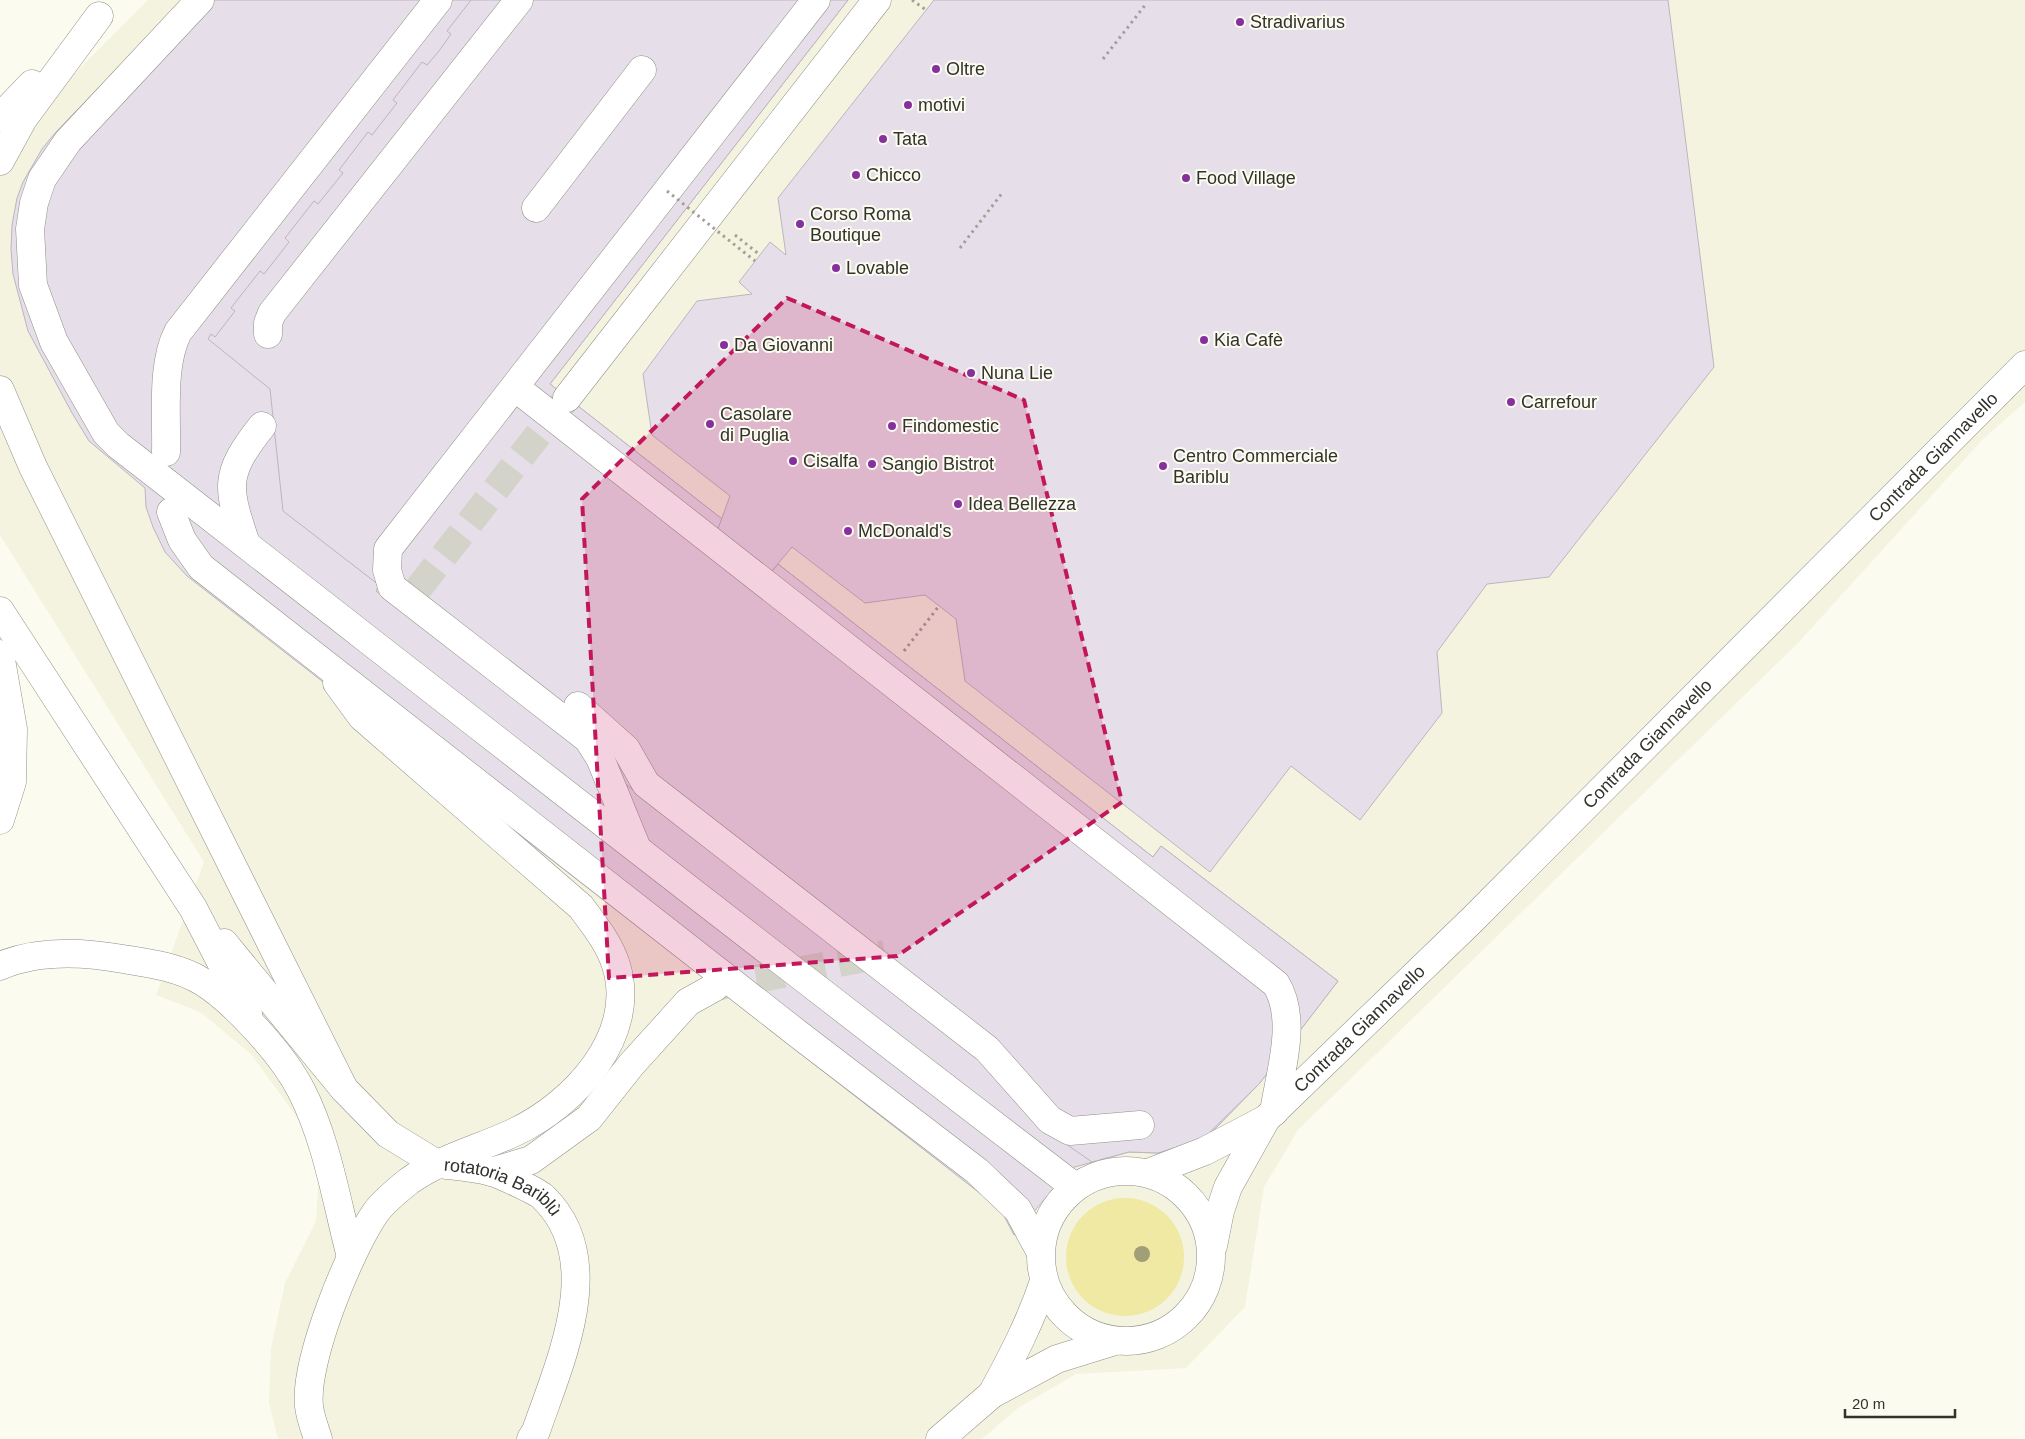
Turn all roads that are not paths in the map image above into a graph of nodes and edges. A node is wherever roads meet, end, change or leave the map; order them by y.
1 (200, 0) edge
2 (438, 0) edge
3 (519, 0) edge
4 (816, 0) edge
5 (877, 0) edge
6 (107, 8) edge
7 (642, 70) dead end
8 (0, 117) edge
9 (0, 161) edge
10 (536, 208) dead end
11 (268, 334) dead end
12 (2025, 365) edge
13 (516, 388) junction
14 (0, 390) edge
15 (567, 398) tunnel mouth
16 (262, 426) dead end
17 (166, 452) dead end
18 (171, 512) dead end
19 (246, 544) junction
20 (0, 611) edge
21 (0, 654) edge
22 (316, 655) junction
23 (578, 706) dead end
24 (0, 820) edge
25 (636, 848) junction
26 (193, 908) junction
27 (0, 966) edge
28 (715, 987) tunnel mouth
29 (253, 1024) junction
30 (344, 1089) junction
31 (1270, 1115) junction
32 (1140, 1125) dead end
33 (437, 1164) junction
34 (491, 1172) junction
35 (1148, 1173) junction
36 (1075, 1187) junction
37 (1040, 1252) junction
38 (352, 1257) junction
39 (1212, 1257) junction
40 (1044, 1281) junction
41 (1115, 1341) junction
42 (992, 1394) junction
43 (535, 1436) edge
44 (318, 1439) edge
45 (940, 1439) edge

1 - 19 street
2 - 17 street
3 - 11 street
4 - 13 street
5 - 15 street
6 - 8 street
6 - 9 street
7 - 10 street
12 - 31 street, Contrada Giannavello
13 - 25 street
13 - 31 street
14 - 30 street
16 - 19 street
18 - 22 street
19 - 25 street
20 - 26 street
21 - 24 street
22 - 33 street
22 - 37 street
23 - 32 street
25 - 36 street
26 - 29 street
26 - 30 street
27 - 29 street
28 - 34 street
29 - 38 street
30 - 33 street
31 - 35 street
31 - 39 street
33 - 34 street, rotatoria Bariblù
33 - 38 street, rotatoria Bariblù
34 - 43 street, rotatoria Bariblù
35 - 36 street
35 - 39 street
36 - 37 street
37 - 40 street
38 - 44 street, rotatoria Bariblù
39 - 41 street
40 - 41 street
40 - 42 street
41 - 42 street
42 - 45 street

